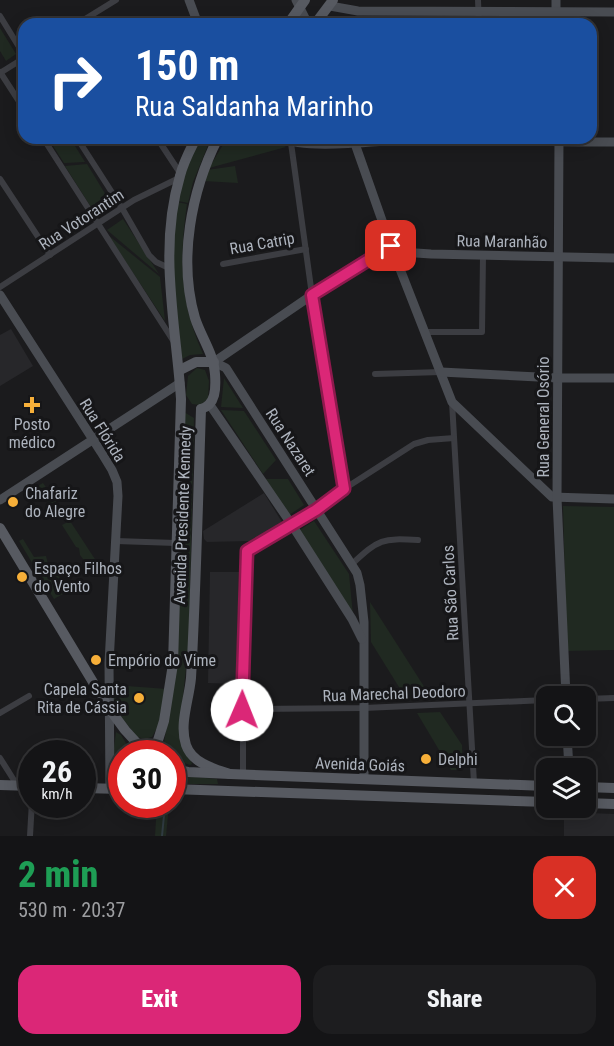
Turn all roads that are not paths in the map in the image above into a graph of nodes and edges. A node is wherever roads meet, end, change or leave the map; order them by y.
1 (116, 0) edge
2 (189, 0) edge
3 (478, 0) edge
4 (556, 0) edge
5 (300, 3) edge
6 (332, 3) edge
7 (479, 11) junction
8 (556, 12) junction
9 (614, 12) edge
10 (0, 16) edge
11 (87, 18) edge
12 (196, 18) edge
13 (291, 18) edge
14 (306, 18) edge
15 (320, 18) edge
16 (328, 18) edge
17 (479, 18) edge
18 (556, 18) edge
19 (18, 46) edge
20 (18, 60) edge
21 (0, 73) edge
22 (18, 100) edge
23 (597, 141) edge
24 (614, 142) edge
25 (47, 144) edge
26 (81, 144) edge
27 (161, 144) edge
28 (193, 144) edge
29 (215, 144) edge
30 (288, 144) edge
31 (355, 144) edge
32 (559, 144) edge
33 (180, 176) junction
34 (0, 179) edge
35 (122, 208) junction
36 (99, 224) junction
37 (391, 246) junction
38 (306, 249) junction
39 (50, 255) junction
40 (483, 255) junction
41 (558, 257) junction
42 (614, 258) edge
43 (223, 264) dead end
44 (169, 268) junction
45 (0, 287) edge
46 (312, 295) junction
47 (0, 296) edge
48 (426, 332) junction
49 (177, 348) junction
50 (214, 362) junction
51 (180, 370) junction
52 (441, 372) junction
53 (375, 374) dead end
54 (558, 378) junction
55 (614, 378) edge
56 (180, 383) junction
57 (181, 399) junction
58 (452, 402) junction
59 (206, 407) junction
60 (454, 438) junction
61 (92, 440) junction
62 (344, 489) junction
63 (557, 498) junction
64 (614, 499) edge
65 (0, 500) edge
66 (316, 510) junction
67 (292, 525) junction
68 (0, 528) edge
69 (418, 540) dead end
70 (116, 541) junction
71 (176, 543) junction
72 (352, 564) junction
73 (363, 610) junction
74 (352, 619) junction
75 (364, 645) junction
76 (566, 686) edge
77 (29, 696) dead end
78 (614, 698) edge
79 (596, 699) edge
80 (536, 701) edge
81 (469, 704) junction
82 (108, 707) junction
83 (364, 708) junction
84 (242, 710) junction
85 (0, 713) edge
86 (111, 740) edge
87 (134, 740) edge
88 (159, 740) edge
89 (0, 758) edge
90 (186, 772) edge
91 (230, 774) junction
92 (243, 774) junction
93 (364, 778) junction
94 (474, 783) junction
95 (0, 785) edge
96 (17, 785) joint
97 (536, 786) edge
98 (596, 787) edge
99 (614, 788) edge
100 (186, 789) edge
101 (199, 789) junction
102 (536, 801) edge
103 (596, 803) edge
104 (614, 804) edge
105 (31, 818) edge
106 (30, 836) edge

1 - 11 street
2 - 12 street
3 - 7 street
4 - 8 street
5 - 13 main road
5 - 14 street
6 - 7 street
6 - 15 main road
6 - 16 main road
7 - 8 street
7 - 17 street
8 - 9 street
8 - 18 street
10 - 19 street
20 - 21 street
21 - 22 street
23 - 24 street
25 - 36 street
26 - 35 street
27 - 33 street
28 - 33 main road, Avenida Presidente Kennedy
29 - 50 main road, Avenida Presidente Kennedy
30 - 38 street
31 - 37 street
32 - 41 street, Rua General Osório
33 - 35 street, Rua Votorantim
33 - 44 main road, Avenida Presidente Kennedy
34 - 39 street
35 - 36 street, Rua Votorantim
35 - 44 street
36 - 39 street, Rua Votorantim
36 - 49 street
37 - 40 street, Rua Maranhão
37 - 46 street
37 - 48 street
38 - 43 street, Rua Catrip
38 - 46 street
39 - 45 street, Rua Votorantim
40 - 41 street, Rua Maranhão
40 - 48 street
41 - 42 street, Rua Maranhão
41 - 54 street, Rua General Osório
44 - 49 main road, Avenida Presidente Kennedy
46 - 50 street
46 - 62 street
47 - 61 street, Rua Flórida
48 - 52 street
49 - 51 main road, Avenida Presidente Kennedy
50 - 51 main road
50 - 59 main road, Avenida Presidente Kennedy
50 - 66 street, Rua Nazaret
51 - 56 main road, Avenida Presidente Kennedy
52 - 53 street
52 - 54 street
52 - 58 street
54 - 55 street
54 - 63 street, Rua General Osório
56 - 57 main road, Avenida Presidente Kennedy
56 - 61 street
57 - 59 main road
57 - 71 main road, Avenida Presidente Kennedy
58 - 60 street, Rua São Carlos
58 - 63 street
59 - 67 street
59 - 91 main road, Avenida Presidente Kennedy
60 - 62 street
60 - 81 street, Rua São Carlos
61 - 65 street
61 - 70 street, Rua Flórida
62 - 66 street
63 - 64 street
63 - 76 street, Rua General Osório
66 - 67 street
66 - 72 street, Rua Nazaret
67 - 74 street
67 - 84 street
68 - 82 main road
69 - 72 street
70 - 71 street
70 - 82 street, Rua Flórida
71 - 88 main road, Avenida Presidente Kennedy
72 - 73 street, Rua Nazaret
73 - 74 street
73 - 75 street, Rua Nazaret
74 - 75 street
75 - 83 street, Rua Nazaret
77 - 85 street
78 - 79 street
80 - 81 street, Rua Marechal Deodoro
81 - 83 street, Rua Marechal Deodoro
81 - 94 street, Rua São Carlos
82 - 86 street, Rua Flórida
82 - 87 main road
83 - 84 street, Rua Marechal Deodoro
83 - 93 street, Rua Nazaret
84 - 92 street
89 - 96 street
90 - 91 main road, Avenida Goiás
91 - 92 main road, Avenida Goiás
92 - 93 main road, Avenida Goiás
92 - 101 main road
93 - 94 main road, Avenida Goiás
94 - 97 main road, Avenida Goiás
95 - 96 main road
98 - 99 main road
100 - 101 main road, Avenida Goiás
101 - 102 main road, Avenida Goiás
103 - 104 main road
105 - 106 street

